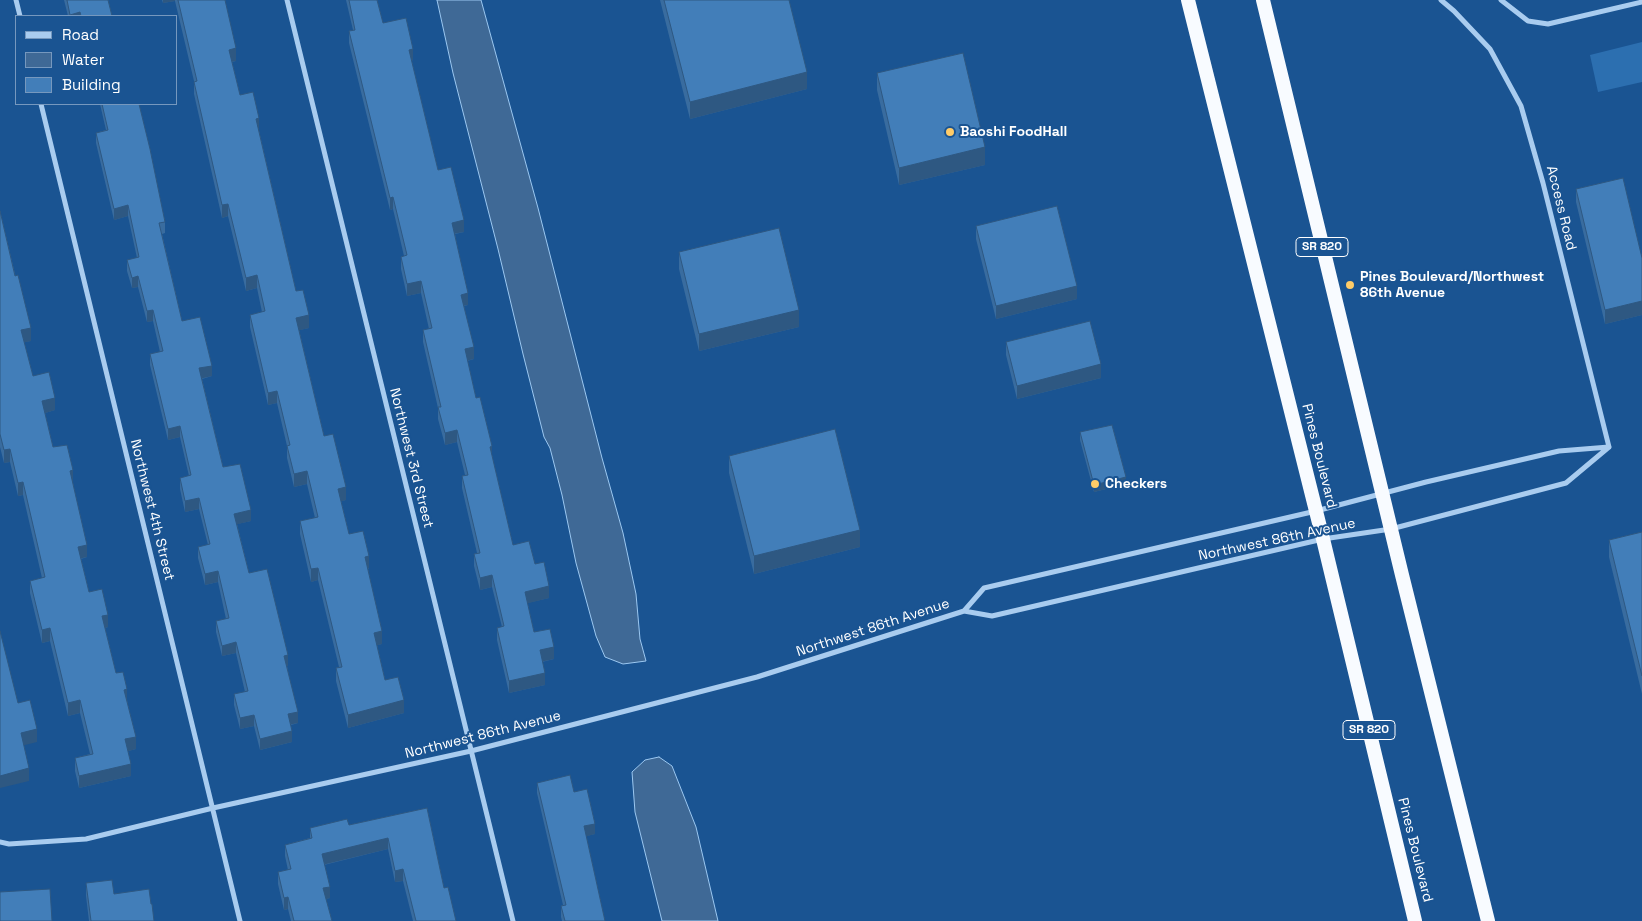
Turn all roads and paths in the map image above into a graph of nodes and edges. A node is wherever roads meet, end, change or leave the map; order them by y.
1 (16, 0) edge
2 (287, 0) edge
3 (1188, 0) edge
4 (1263, 0) edge
5 (1441, 0) edge
6 (1501, 0) edge
7 (1642, 2) edge
8 (20, 15) edge
9 (41, 105) edge
10 (1610, 447) junction
11 (1382, 493) junction
12 (1316, 511) junction
13 (1391, 529) junction
14 (1323, 539) junction
15 (964, 611) junction
16 (471, 751) junction
17 (213, 808) junction
18 (0, 842) edge
19 (240, 921) edge
20 (513, 921) edge
21 (1415, 921) edge
22 (1488, 921) edge

1 - 8 street
2 - 16 street, Northwest 3rd Street
3 - 12 highway, Pines Boulevard / SR 820
4 - 11 highway, SR 820
5 - 10 street, Access Road
6 - 7 street
9 - 17 street, Northwest 4th Street
10 - 11 street
10 - 13 street
11 - 12 street, Northwest 86th Avenue
11 - 13 highway, SR 820
12 - 14 highway, Pines Boulevard / SR 820
12 - 15 street, Northwest 86th Avenue
13 - 14 street, Northwest 86th Avenue
13 - 22 highway, SR 820
14 - 15 street, Northwest 86th Avenue
14 - 21 highway, Pines Boulevard / SR 820
15 - 16 street, Northwest 86th Avenue
16 - 17 street, Northwest 86th Avenue
16 - 20 street, Northwest 3rd Street
17 - 18 street, Northwest 86th Avenue
17 - 19 street, Northwest 4th Street

